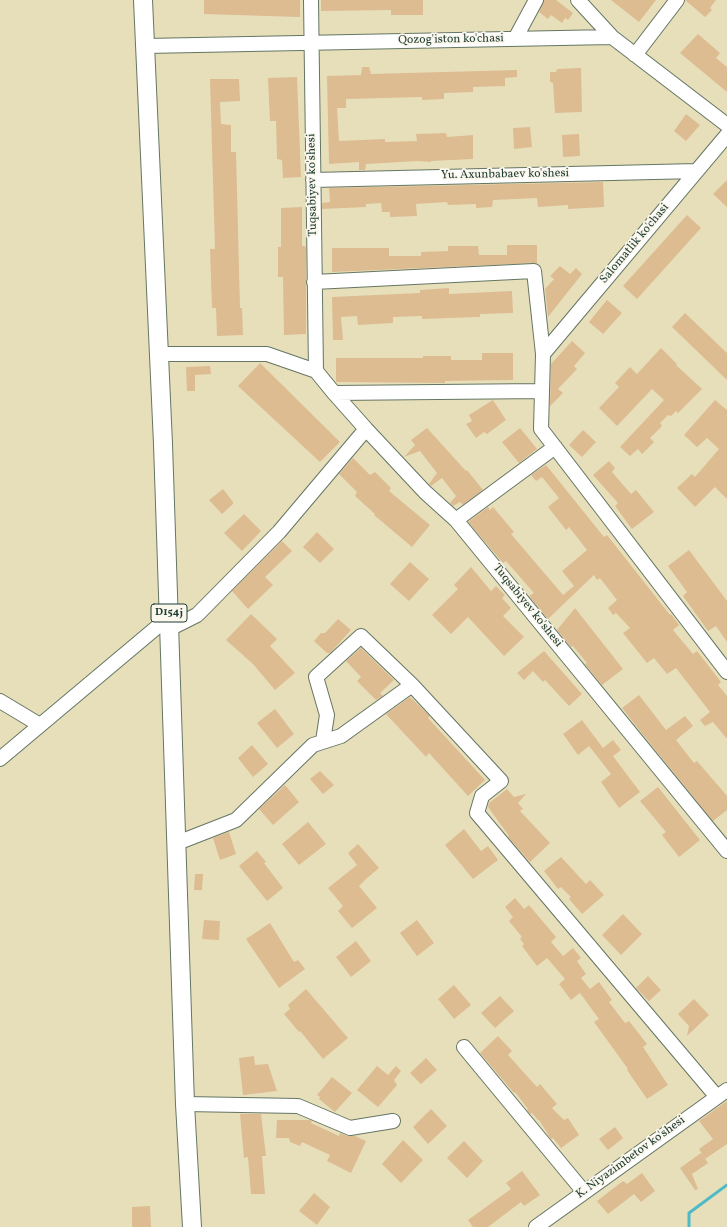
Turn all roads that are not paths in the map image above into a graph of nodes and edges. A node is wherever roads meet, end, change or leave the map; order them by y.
1 (143, 0) edge
2 (311, 0) edge
3 (536, 0) edge
4 (578, 0) edge
5 (678, 0) edge
6 (612, 37) junction
7 (515, 39) junction
8 (311, 43) junction
9 (145, 46) junction
10 (635, 55) junction
11 (727, 125) edge
12 (727, 135) edge
13 (697, 170) junction
14 (313, 180) junction
15 (314, 282) junction
16 (159, 354) junction
17 (543, 354) junction
18 (316, 371) junction
19 (542, 391) junction
20 (334, 393) junction
21 (366, 429) junction
22 (555, 447) junction
23 (456, 520) junction
24 (169, 623) junction
25 (727, 672) edge
26 (412, 685) junction
27 (0, 701) edge
28 (40, 725) junction
29 (323, 742) junction
30 (0, 759) edge
31 (724, 842) edge
32 (177, 843) junction
33 (464, 1047) dead end
34 (722, 1093) edge
35 (185, 1104) junction
36 (393, 1122) dead end
37 (584, 1192) junction
38 (192, 1227) edge
39 (536, 1227) edge

1 - 9 main road, D154j
2 - 8 street, Tuqsabiyev ko'shesi
3 - 7 street
4 - 6 street
5 - 10 street
6 - 7 street, Qozog'iston ko'chasi
6 - 10 street
7 - 8 street, Qozog'iston ko'chasi
8 - 9 street, Qozog'iston ko'chasi
8 - 14 street, Tuqsabiyev ko'shesi
9 - 16 main road, D154j
10 - 11 street
12 - 13 street, Salomatlik ko'chasi
13 - 14 street, Yu. Axunbabaev ko'shesi
13 - 17 street, Salomatlik ko'chasi
14 - 15 street, Tuqsabiyev ko'shesi
15 - 17 street
15 - 18 street, Tuqsabiyev ko'shesi
16 - 18 street
16 - 24 main road, D154j
17 - 19 street
18 - 20 street, Tuqsabiyev ko'shesi
19 - 20 street
19 - 22 street
20 - 21 street, Tuqsabiyev ko'shesi
21 - 23 street, Tuqsabiyev ko'shesi
21 - 24 street
22 - 23 street
22 - 25 street
23 - 31 street, Tuqsabiyev ko'shesi
24 - 28 street
24 - 32 main road, D154j
26 - 29 street
26 - 29 street
26 - 34 street
27 - 28 street
28 - 30 street
29 - 32 street
32 - 35 main road, D154j
33 - 37 street
34 - 37 street, K. Niyazimbetov ko'shesi
35 - 36 street
35 - 38 main road, D154j
37 - 39 street, K. Niyazimbetov ko'shesi

